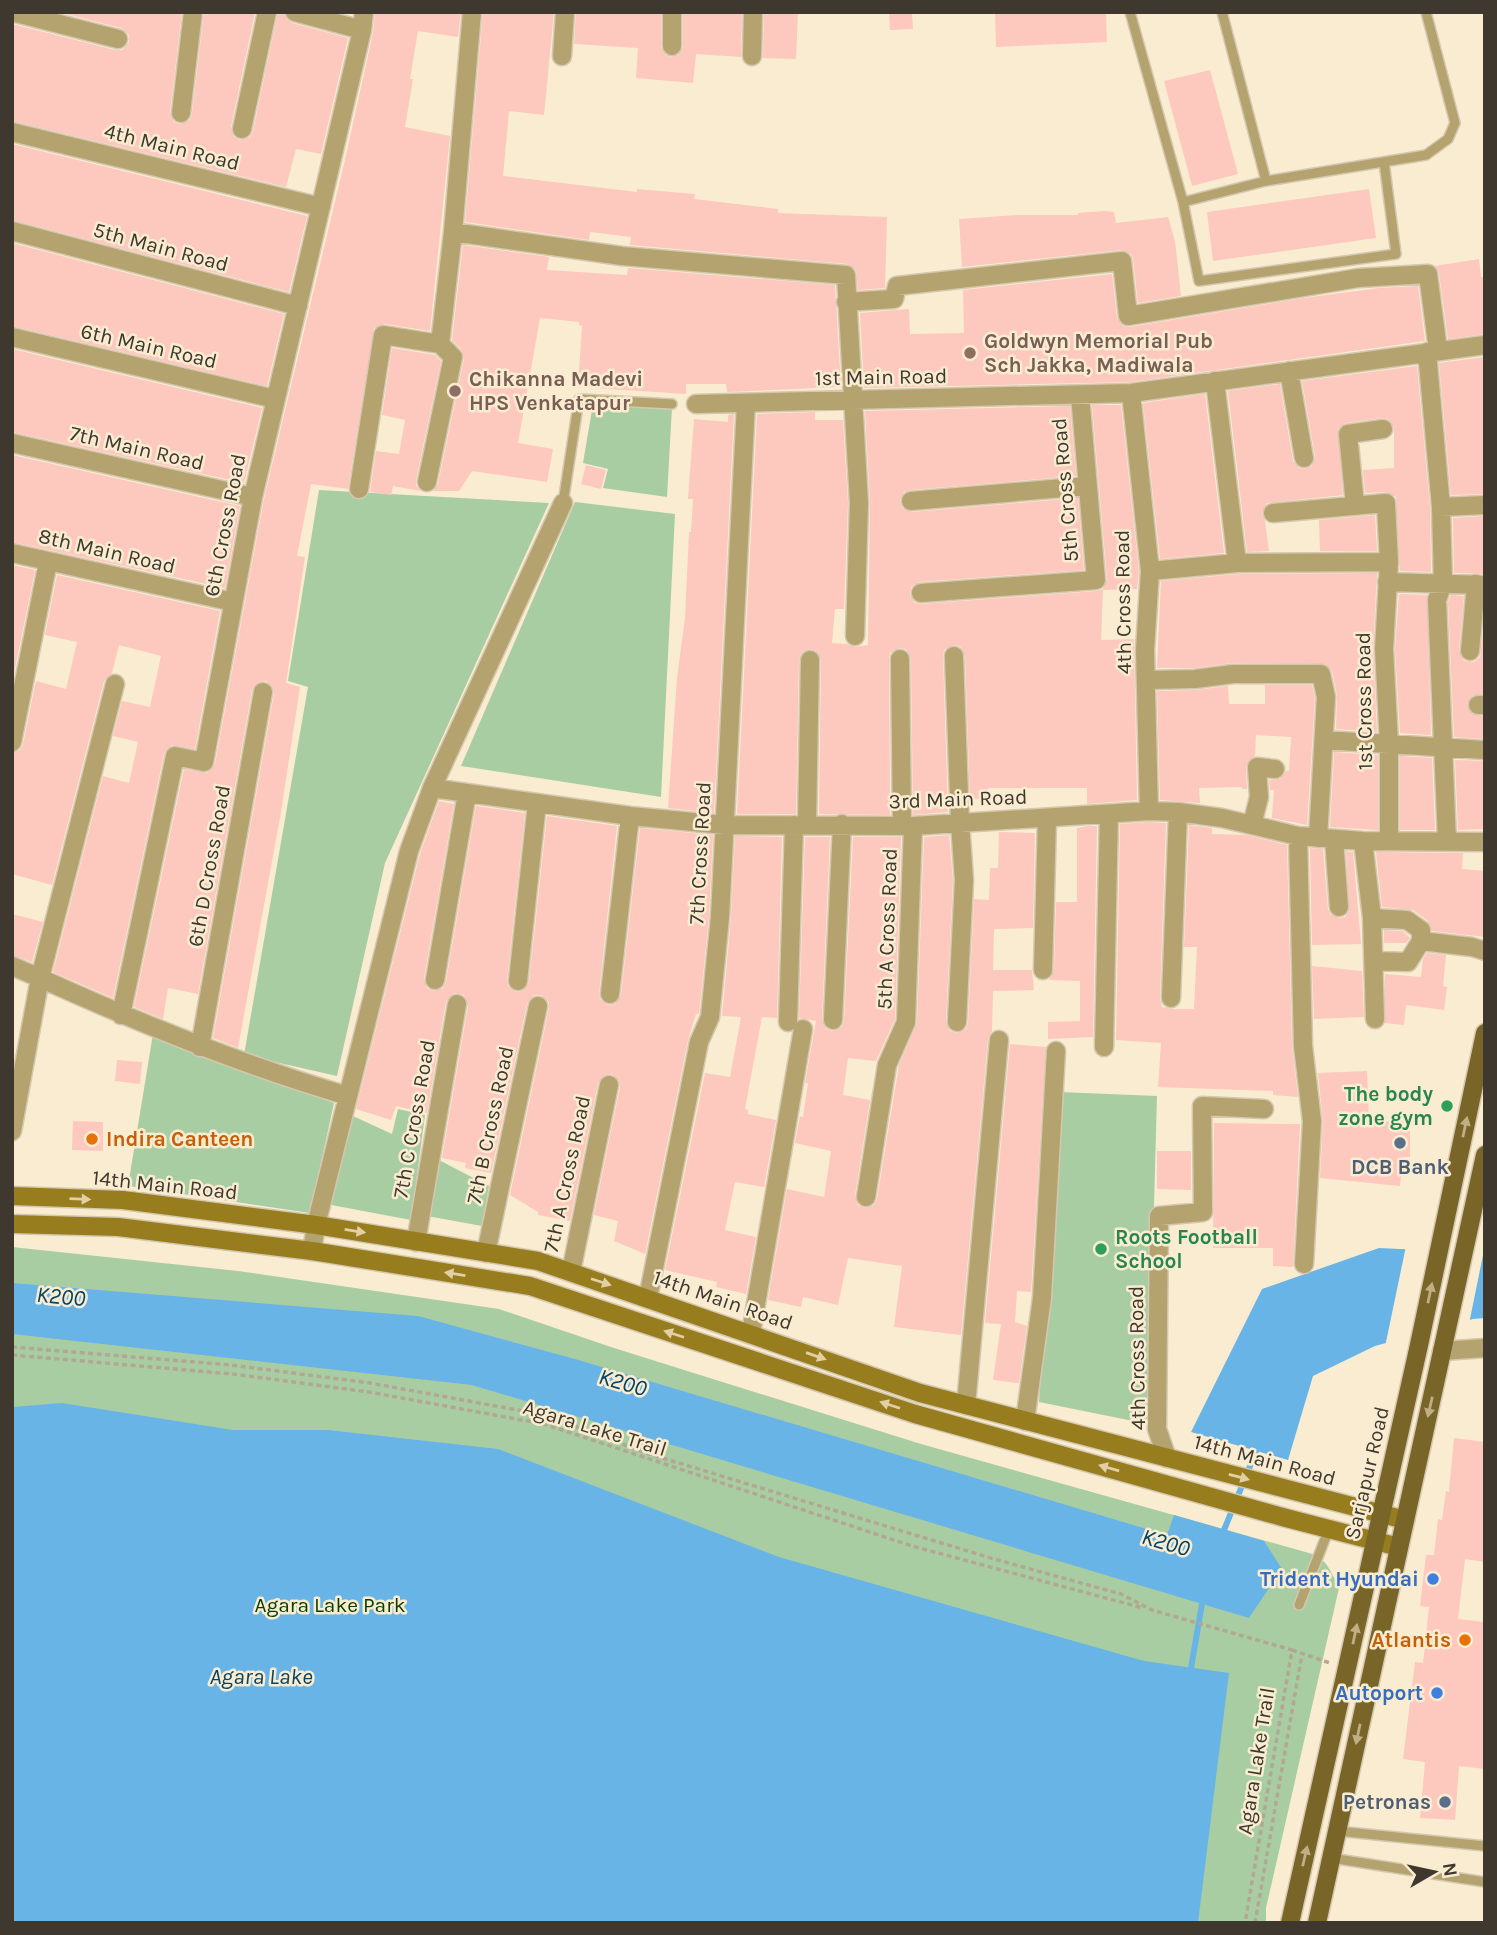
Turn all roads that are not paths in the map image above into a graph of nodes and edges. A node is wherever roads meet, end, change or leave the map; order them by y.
1 (12, 12) edge
2 (193, 12) edge
3 (267, 12) edge
4 (295, 12) edge
5 (472, 12) edge
6 (565, 12) edge
7 (672, 12) edge
8 (753, 12) edge
9 (1130, 12) edge
10 (1222, 12) edge
11 (1426, 12) edge
12 (363, 21) edge
13 (118, 39) dead end
14 (672, 46) dead end
15 (562, 56) dead end
16 (752, 56) dead end
17 (181, 113) dead end
18 (242, 129) dead end
19 (12, 132) edge
20 (1384, 162) junction
21 (1266, 181) junction
22 (1183, 202) junction
23 (321, 207) junction
24 (12, 231) edge
25 (453, 232) junction
26 (846, 302) junction
27 (298, 306) junction
28 (12, 337) edge
29 (440, 344) junction
30 (1485, 345) edge
31 (1432, 351) junction
32 (1289, 371) junction
33 (1215, 381) junction
34 (1130, 393) junction
35 (1080, 395) junction
36 (275, 399) junction
37 (852, 400) junction
38 (746, 403) junction
39 (672, 404) dead end
40 (696, 404) dead end
41 (1383, 429) dead end
42 (12, 443) edge
43 (1304, 458) dead end
44 (427, 482) dead end
45 (1087, 486) junction
46 (359, 489) dead end
47 (253, 497) junction
48 (911, 501) dead end
49 (563, 503) joint
50 (1355, 505) junction
51 (1485, 505) edge
52 (1441, 507) junction
53 (1273, 513) dead end
54 (12, 553) edge
55 (48, 562) junction
56 (1389, 562) junction
57 (1237, 563) junction
58 (1150, 571) junction
59 (1387, 582) junction
60 (1443, 583) junction
61 (1480, 585) edge
62 (921, 593) dead end
63 (233, 602) junction
64 (855, 636) dead end
65 (1470, 651) dead end
66 (954, 656) dead end
67 (900, 659) dead end
68 (810, 660) dead end
69 (19, 675) edge
70 (1147, 680) junction
71 (115, 684) dead end
72 (263, 692) dead end
73 (1324, 740) junction
74 (12, 742) edge
75 (1389, 743) junction
76 (1443, 747) junction
77 (1485, 750) edge
78 (1275, 769) dead end
79 (432, 788) junction
80 (467, 793) junction
81 (537, 803) junction
82 (1149, 811) junction
83 (1178, 812) junction
84 (1109, 814) junction
85 (630, 816) junction
86 (1047, 818) junction
87 (960, 823) junction
88 (801, 824) junction
89 (842, 824) junction
90 (725, 825) junction
91 (907, 825) junction
92 (1252, 825) junction
93 (1298, 836) junction
94 (1326, 838) junction
95 (1389, 840) junction
96 (1363, 841) junction
97 (1447, 841) junction
98 (1485, 842) edge
99 (1339, 907) dead end
100 (1373, 918) junction
101 (1421, 941) junction
102 (1485, 951) edge
103 (1374, 961) junction
104 (12, 966) edge
105 (1043, 970) dead end
106 (40, 978) junction
107 (435, 980) dead end
108 (518, 981) dead end
109 (610, 994) dead end
110 (1171, 998) dead end
111 (457, 1004) dead end
112 (538, 1006) dead end
113 (121, 1015) junction
114 (1375, 1018) dead end
115 (834, 1020) dead end
116 (957, 1022) dead end
117 (1485, 1033) edge
118 (999, 1040) dead end
119 (200, 1047) junction
120 (1104, 1047) dead end
121 (1056, 1051) dead end
122 (609, 1085) dead end
123 (348, 1096) junction
124 (1264, 1109) dead end
125 (12, 1131) edge
126 (1485, 1155) edge
127 (12, 1196) edge
128 (866, 1196) dead end
129 (12, 1224) edge
130 (316, 1225) junction
131 (416, 1242) junction
132 (312, 1251) junction
133 (486, 1253) junction
134 (1304, 1264) dead end
135 (571, 1272) junction
136 (648, 1298) junction
137 (751, 1333) junction
138 (1443, 1346) junction
139 (1485, 1348) edge
140 (966, 1405) junction
141 (1025, 1421) junction
142 (1174, 1460) junction
143 (1380, 1515) junction
144 (1405, 1520) junction
145 (1329, 1529) junction
146 (1374, 1541) junction
147 (1399, 1547) junction
148 (1299, 1605) dead end
149 (1337, 1830) junction
150 (1485, 1846) edge
151 (1331, 1858) junction
152 (1485, 1882) edge
153 (1290, 1923) edge
154 (1317, 1923) edge

1 - 13 street
2 - 17 street
3 - 18 street
4 - 12 street
5 - 25 street
6 - 15 street
7 - 14 street
8 - 16 street
9 - 22 lane
10 - 21 lane
11 - 20 lane
12 - 23 street, 6th Cross Road
19 - 23 street, 4th Main Road
20 - 21 lane
20 - 22 lane
21 - 22 lane
23 - 27 street, 6th Cross Road
24 - 27 street, 5th Main Road
25 - 26 street
25 - 29 street
26 - 31 street
26 - 37 street
27 - 36 street, 6th Cross Road
28 - 36 street, 6th Main Road
29 - 44 street
29 - 46 street
30 - 31 street, 1st Main Road
31 - 32 street, 1st Main Road
31 - 52 street
32 - 33 street, 1st Main Road
32 - 43 street
33 - 34 street, 1st Main Road
33 - 57 street
34 - 35 street, 1st Main Road
34 - 58 street, 4th Cross Road
35 - 37 street, 1st Main Road
35 - 45 street, 5th Cross Road
36 - 47 street, 6th Cross Road
37 - 38 street, 1st Main Road
37 - 64 street
38 - 40 street, 1st Main Road
38 - 90 street, 7th Cross Road
39 - 49 lane
41 - 50 street
42 - 47 street, 7th Main Road
45 - 48 street
45 - 62 street, 5th Cross Road
47 - 63 street, 6th Cross Road
49 - 79 street
50 - 53 street
50 - 56 street, 1st Cross Road
51 - 52 street
52 - 60 street
54 - 55 street, 8th Main Road
55 - 63 street, 8th Main Road
55 - 69 street
56 - 57 street
56 - 59 street, 1st Cross Road
57 - 58 street
58 - 70 street, 4th Cross Road
59 - 60 street
59 - 75 street, 1st Cross Road
60 - 61 street
60 - 76 street
61 - 65 street
63 - 113 street, 6th Cross Road
66 - 87 street
67 - 91 street, 5th A Cross Road
68 - 88 street
69 - 74 street
70 - 73 street
70 - 82 street, 4th Cross Road
71 - 106 street
72 - 119 street, 6th D Cross Road
73 - 75 street
73 - 94 street
75 - 76 street
75 - 95 street, 1st Cross Road
76 - 77 street
76 - 97 street
78 - 92 street
79 - 80 street, 3rd Main Road
79 - 123 street
80 - 81 street, 3rd Main Road
80 - 107 street
81 - 85 street, 3rd Main Road
81 - 108 street
82 - 83 street, 3rd Main Road
82 - 84 street, 3rd Main Road
83 - 92 street, 3rd Main Road
83 - 110 street
84 - 86 street, 3rd Main Road
84 - 120 street
85 - 90 street, 3rd Main Road
85 - 109 street
86 - 87 street, 3rd Main Road
86 - 105 street
87 - 91 street, 3rd Main Road
87 - 116 street
88 - 89 street, 3rd Main Road
88 - 90 street, 3rd Main Road
88 - 137 street
89 - 91 street, 3rd Main Road
89 - 115 street
90 - 136 street, 7th Cross Road
91 - 128 street, 5th A Cross Road
92 - 93 street, 3rd Main Road
93 - 94 street, 3rd Main Road
93 - 134 street
94 - 96 street, 3rd Main Road
94 - 99 street
95 - 96 street, 3rd Main Road
95 - 97 street, 3rd Main Road
96 - 100 street
97 - 98 street, 3rd Main Road
100 - 101 street
100 - 103 street
101 - 102 street
101 - 103 street
103 - 114 street
104 - 106 street
106 - 113 street
106 - 125 street
111 - 131 street, 7th C Cross Road
112 - 133 street, 7th B Cross Road
113 - 119 street
143 -> 117 main road, Sarjapur Road
118 - 140 street
119 - 123 street
121 - 141 street
122 - 135 street, 7th A Cross Road
123 - 130 street
124 - 142 street, 4th Cross Road
126 - 138 main road
127 -> 130 main road, 14th Main Road
129 - 132 main road
130 -> 131 main road, 14th Main Road
130 - 132 street
131 - 133 main road, 14th Main Road
145 -> 132 main road
133 - 135 main road, 14th Main Road
135 -> 136 main road, 14th Main Road
136 - 137 main road, 14th Main Road
137 -> 140 main road, 14th Main Road
138 - 139 street
138 -> 144 main road
140 - 141 main road, 14th Main Road
141 - 142 main road, 14th Main Road
142 -> 143 main road, 14th Main Road
143 - 144 main road, 14th Main Road
143 - 146 main road, Sarjapur Road
144 - 147 main road
145 - 146 main road
145 - 148 lane
146 - 147 main road
153 -> 146 main road, Sarjapur Road
147 -> 149 main road
149 - 150 lane
149 - 151 main road
151 - 152 lane
151 - 154 main road

